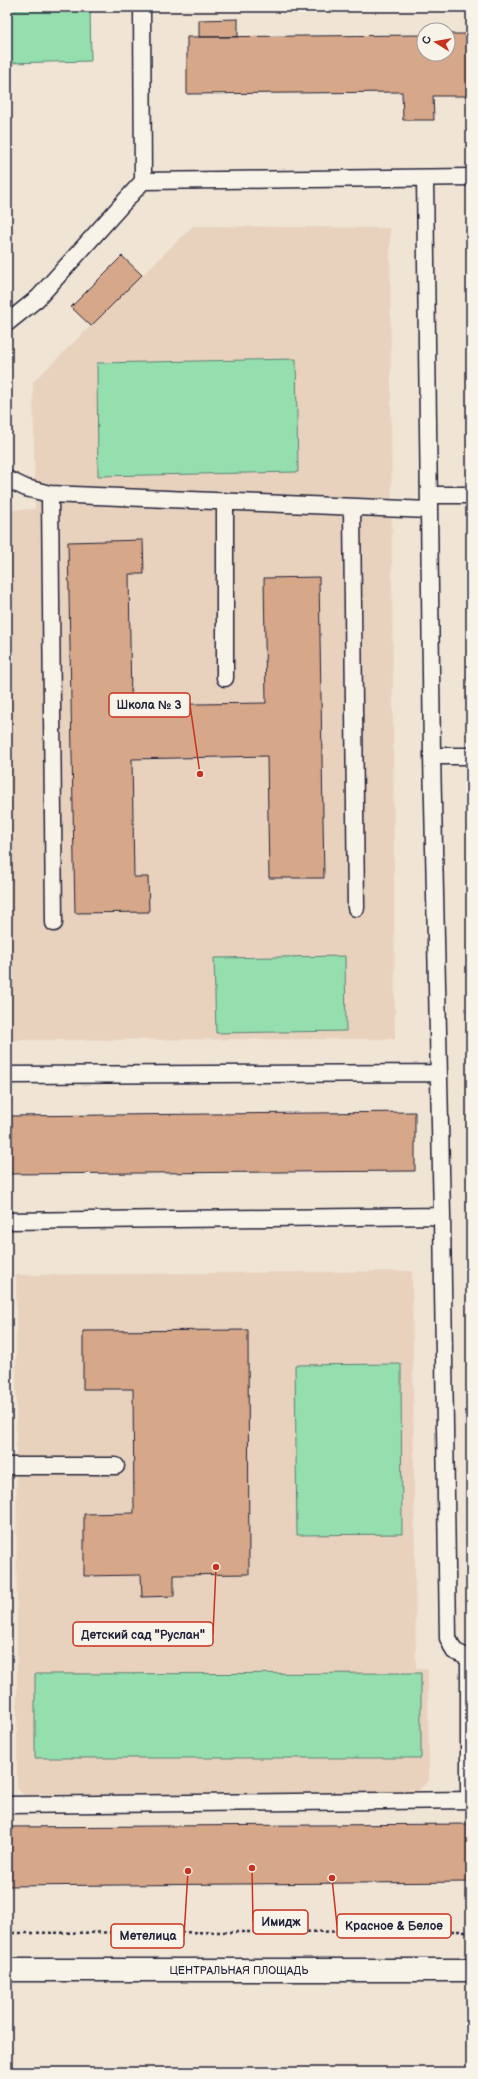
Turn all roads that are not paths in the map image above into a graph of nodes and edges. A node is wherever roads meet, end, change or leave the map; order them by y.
1 (142, 7) edge
2 (471, 177) edge
3 (425, 178) junction
4 (143, 181) junction
5 (7, 323) edge
6 (7, 479) edge
7 (50, 494) junction
8 (471, 495) edge
9 (225, 501) junction
10 (429, 503) junction
11 (352, 507) junction
12 (225, 678) dead end
13 (432, 756) junction
14 (471, 756) edge
15 (356, 908) dead end
16 (54, 923) dead end
17 (438, 1073) junction
18 (7, 1075) edge
19 (442, 1216) junction
20 (7, 1221) edge
21 (7, 1466) edge
22 (116, 1466) dead end
23 (470, 1658) edge
24 (470, 1800) edge
25 (7, 1805) edge
26 (7, 1970) edge
27 (471, 1970) edge

1 - 4 lane
2 - 3 lane
3 - 4 lane
3 - 10 lane
4 - 5 lane
6 - 7 lane
7 - 9 lane
7 - 16 lane
8 - 10 lane
9 - 11 lane
9 - 12 lane
10 - 11 lane
10 - 13 lane
11 - 15 lane
13 - 14 lane
13 - 17 lane
17 - 18 lane
17 - 19 lane
19 - 20 lane
19 - 23 lane
21 - 22 lane
23 - 24 lane
24 - 25 lane
26 - 27 street, ЦЕНТРАЛЬНАЯ ПЛОЩАДЬ

